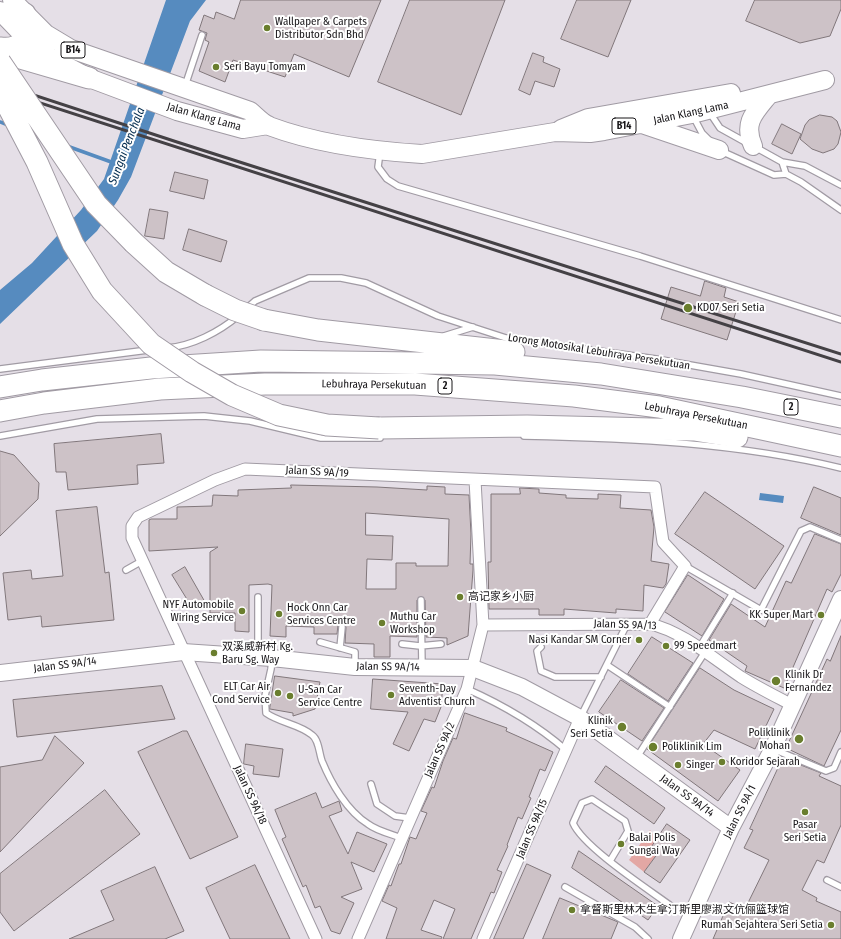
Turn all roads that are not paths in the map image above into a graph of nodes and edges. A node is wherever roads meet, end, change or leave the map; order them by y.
1 (19, 7) edge
2 (0, 11) edge
3 (202, 35) dead end
4 (26, 38) junction
5 (0, 48) edge
6 (0, 52) edge
7 (0, 62) edge
8 (89, 78) junction
9 (833, 79) edge
10 (184, 89) junction
11 (0, 91) edge
12 (768, 96) junction
13 (700, 105) junction
14 (640, 123) junction
15 (268, 125) junction
16 (555, 132) junction
17 (753, 146) junction
18 (380, 150) junction
19 (719, 150) junction
20 (782, 162) junction
21 (786, 174) junction
22 (841, 185) edge
23 (841, 210) edge
24 (841, 320) edge
25 (473, 327) junction
26 (426, 342) junction
27 (0, 368) edge
28 (601, 374) junction
29 (0, 387) edge
30 (841, 396) edge
31 (0, 411) edge
32 (841, 417) edge
33 (387, 431) junction
34 (423, 434) dead end
35 (0, 436) edge
36 (518, 436) dead end
37 (841, 446) edge
38 (841, 451) edge
39 (841, 468) edge
40 (475, 480) junction
41 (841, 540) edge
42 (142, 561) junction
43 (685, 566) junction
44 (126, 570) dead end
45 (733, 593) junction
46 (258, 597) dead end
47 (421, 600) dead end
48 (840, 602) edge
49 (627, 624) junction
50 (650, 624) junction
51 (483, 625) junction
52 (342, 627) dead end
53 (320, 642) dead end
54 (402, 644) dead end
55 (441, 644) dead end
56 (420, 646) junction
57 (541, 647) dead end
58 (340, 648) junction
59 (702, 650) junction
60 (184, 652) junction
61 (265, 657) junction
62 (606, 665) junction
63 (355, 667) junction
64 (422, 667) junction
65 (473, 668) junction
66 (0, 673) edge
67 (601, 677) junction
68 (467, 689) junction
69 (792, 705) junction
70 (670, 707) junction
71 (580, 718) junction
72 (773, 748) junction
73 (566, 750) junction
74 (841, 752) edge
75 (636, 759) junction
76 (371, 784) dead end
77 (410, 818) junction
78 (731, 828) junction
79 (402, 838) junction
80 (610, 861) junction
81 (826, 880) dead end
82 (565, 887) dead end
83 (841, 887) edge
84 (671, 906) dead end
85 (316, 939) edge
86 (358, 939) edge
87 (483, 939) edge
88 (648, 939) edge
89 (681, 939) edge

1 - 4 highway
1 - 10 main road, Jalan Klang Lama / B14
2 - 4 main road, Jalan Klang Lama / B14
3 - 10 lane
4 - 5 highway
4 - 8 main road, Jalan Klang Lama / B14
6 - 8 highway
7 - 26 highway, bridge
8 - 15 main road, Jalan Klang Lama / B14
9 - 12 main road, Jalan Klang Lama / B14
9 - 13 main road, Jalan Klang Lama / B14
10 - 15 main road, Jalan Klang Lama / B14
11 - 33 highway, bridge
12 - 13 main road, Jalan Klang Lama / B14
12 - 17 main road
13 - 14 main road, Jalan Klang Lama / B14
13 - 16 main road, Jalan Klang Lama / B14
13 - 17 lane
13 - 19 lane
14 - 16 main road, Jalan Klang Lama / B14
14 - 19 main road
15 - 18 main road, Jalan Klang Lama / B14
16 - 18 main road, Jalan Klang Lama / B14
17 - 20 lane
18 - 24 lane
19 - 21 lane
20 - 21 lane
20 - 22 lane
21 - 23 lane
25 - 26 lane
25 - 27 lane, Lorong Motosikal Lebuhraya Persekutuan
25 - 30 lane, Lorong Motosikal Lebuhraya Persekutuan
26 - 28 highway
28 - 29 highway, Lebuhraya Persekutuan / 2
28 - 32 highway, Lebuhraya Persekutuan / 2
31 - 37 highway, Lebuhraya Persekutuan / 2
33 - 34 lane
33 - 35 lane
33 - 38 highway
36 - 39 lane
40 - 42 street, Jalan SS 9A/19
40 - 43 street, Jalan SS 9A/19
40 - 51 street, Jalan SS 9A/2
41 - 45 lane
42 - 44 lane
42 - 60 street, Jalan SS 9A/19
43 - 45 lane
43 - 50 street
45 - 59 lane
46 - 61 lane
47 - 56 lane
48 - 69 street, Jalan SS 9A/1
49 - 50 street, Jalan SS 9A/13
49 - 51 street, Jalan SS 9A/13
49 - 62 lane
50 - 59 street, Jalan SS 9A/13
51 - 65 street, Jalan SS 9A/2
52 - 58 lane
53 - 58 lane
54 - 56 lane
55 - 56 lane
56 - 64 lane
57 - 67 lane
58 - 63 lane
59 - 69 street, Jalan SS 9A/13
59 - 70 lane
60 - 61 street, Jalan SS 9A/14
60 - 66 street, Jalan SS 9A/14
60 - 85 street, Jalan SS 9A/18
61 - 63 street, Jalan SS 9A/14
61 - 79 lane
62 - 67 lane
62 - 70 lane
63 - 64 street, Jalan SS 9A/14
64 - 65 street, Jalan SS 9A/14
65 - 68 street, Jalan SS 9A/2
65 - 71 street, Jalan SS 9A/14
67 - 71 lane
68 - 73 lane
68 - 77 street, Jalan SS 9A/2
69 - 72 street, Jalan SS 9A/1
70 - 75 lane
71 - 73 street, Jalan SS 9A/15
71 - 75 street, Jalan SS 9A/14
72 - 74 lane
72 - 78 street, Jalan SS 9A/1
73 - 87 street, Jalan SS 9A/15
75 - 78 street, Jalan SS 9A/14
76 - 77 lane
77 - 79 street, Jalan SS 9A/2
78 - 89 street, Jalan SS 9A/1
79 - 86 street, Jalan SS 9A/2
80 - 80 lane
80 - 84 lane
81 - 83 lane
82 - 88 lane

